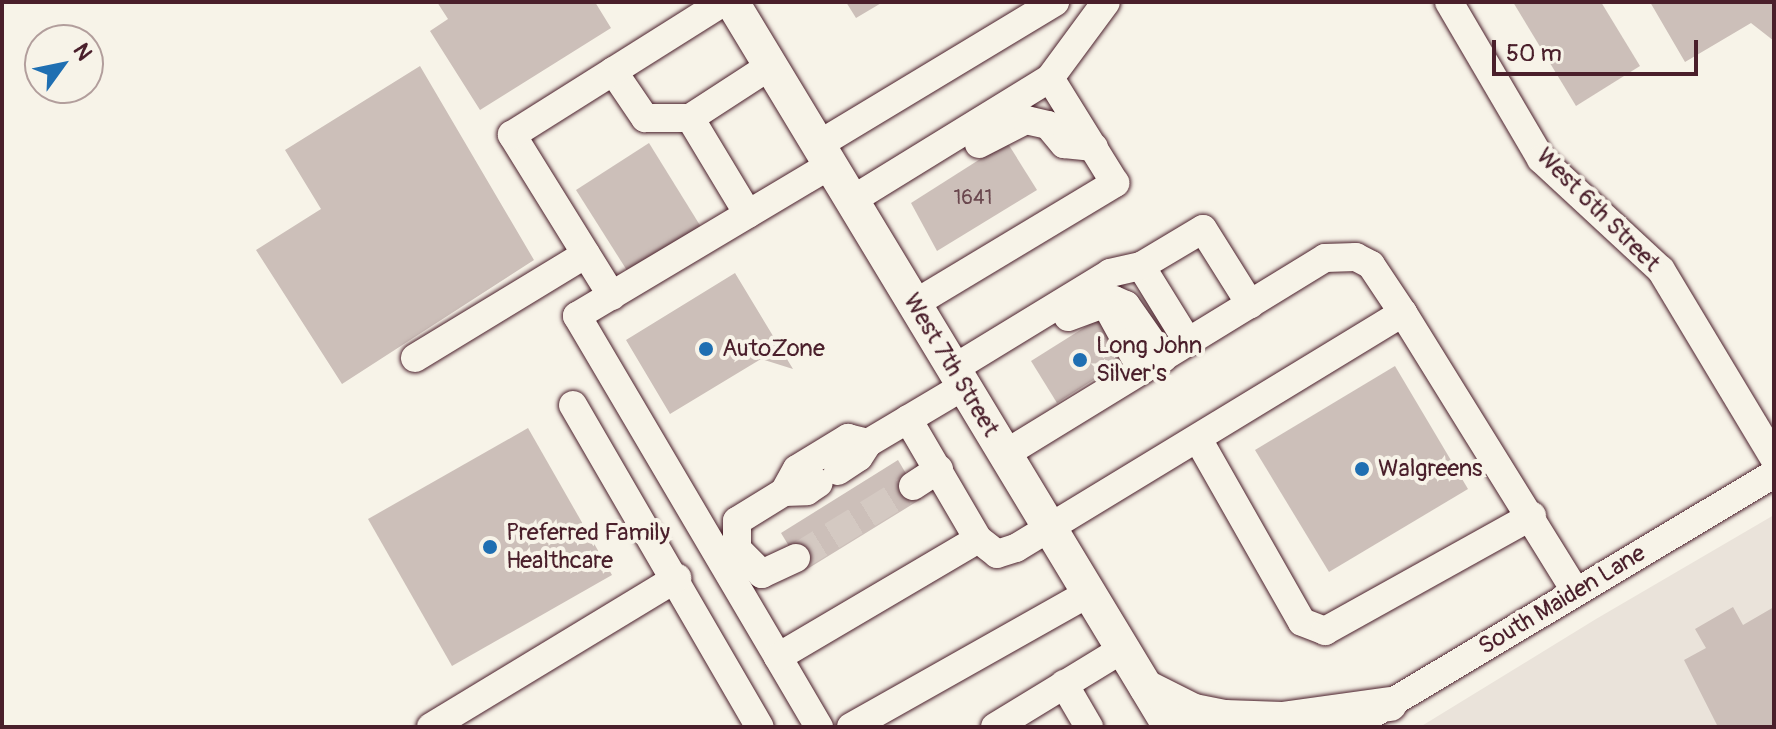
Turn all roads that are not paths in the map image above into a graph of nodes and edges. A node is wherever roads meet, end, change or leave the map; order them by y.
1 (723, 2) edge
2 (732, 2) edge
3 (1055, 2) edge
4 (1106, 2) edge
5 (1449, 2) edge
6 (770, 66) junction
7 (613, 71) junction
8 (1050, 78) junction
9 (690, 118) junction
10 (1094, 147) junction
11 (824, 155) junction
12 (893, 175) junction
13 (852, 200) junction
14 (748, 214) junction
15 (586, 254) junction
16 (1141, 266) junction
17 (612, 296) junction
18 (914, 304) junction
19 (1250, 304) junction
20 (1403, 313) junction
21 (1025, 326) junction
22 (1188, 342) junction
23 (415, 358) dead end
24 (1152, 364) junction
25 (959, 377) junction
26 (573, 405) dead end
27 (908, 419) junction
28 (1198, 439) junction
29 (868, 443) junction
30 (1005, 454) junction
31 (1774, 458) edge
32 (939, 469) junction
33 (1774, 474) edge
34 (913, 486) tunnel mouth
35 (784, 492) junction
36 (1532, 516) junction
37 (1050, 528) junction
38 (978, 539) junction
39 (796, 558) tunnel mouth
40 (677, 578) junction
41 (1576, 592) junction
42 (1089, 593) junction
43 (1121, 650) junction
44 (778, 657) junction
45 (1064, 684) junction
46 (1146, 687) junction
47 (1390, 704) junction
48 (461, 720) edge
49 (431, 727) edge
50 (760, 727) edge
51 (819, 727) edge
52 (851, 727) edge
53 (995, 727) edge
54 (1089, 727) edge
55 (1170, 727) edge
56 (1351, 727) edge

1 - 7 street
2 - 6 main road, West 7th Street
3 - 11 street
4 - 8 street
5 - 31 street, West 6th Street
6 - 9 street
6 - 11 main road, West 7th Street
7 - 9 street
7 - 15 street
8 - 10 street
8 - 12 street
9 - 14 street
10 - 12 street
10 - 18 street
11 - 13 main road, West 7th Street
11 - 14 street
12 - 13 street
13 - 18 main road, West 7th Street
14 - 17 street
15 - 17 street
15 - 23 street
16 - 19 street
16 - 21 street
16 - 22 street
17 - 44 street
18 - 25 main road, West 7th Street
19 - 20 street
19 - 22 street
20 - 28 street
20 - 36 street
21 - 24 street
21 - 25 street
22 - 24 street
24 - 30 street
25 - 27 street
25 - 30 main road, West 7th Street
26 - 40 street
27 - 29 street
27 - 32 street
28 - 36 street
28 - 37 street
29 - 35 street
29 - 35 street
30 - 37 main road, West 7th Street
32 - 34 street
32 - 38 street
33 - 41 street, South Maiden Lane
35 - 39 street
36 - 41 street
37 - 38 street
37 - 42 main road, West 7th Street
38 - 44 street
40 - 48 street
40 - 50 street
41 - 47 street, South Maiden Lane
42 - 43 main road, West 7th Street
42 - 52 street
43 - 45 street
43 - 46 main road, West 7th Street
44 - 51 street
45 - 53 street
45 - 54 street
46 - 47 main road
46 - 55 main road, West 7th Street
47 - 56 street, South Maiden Lane
48 - 49 street

